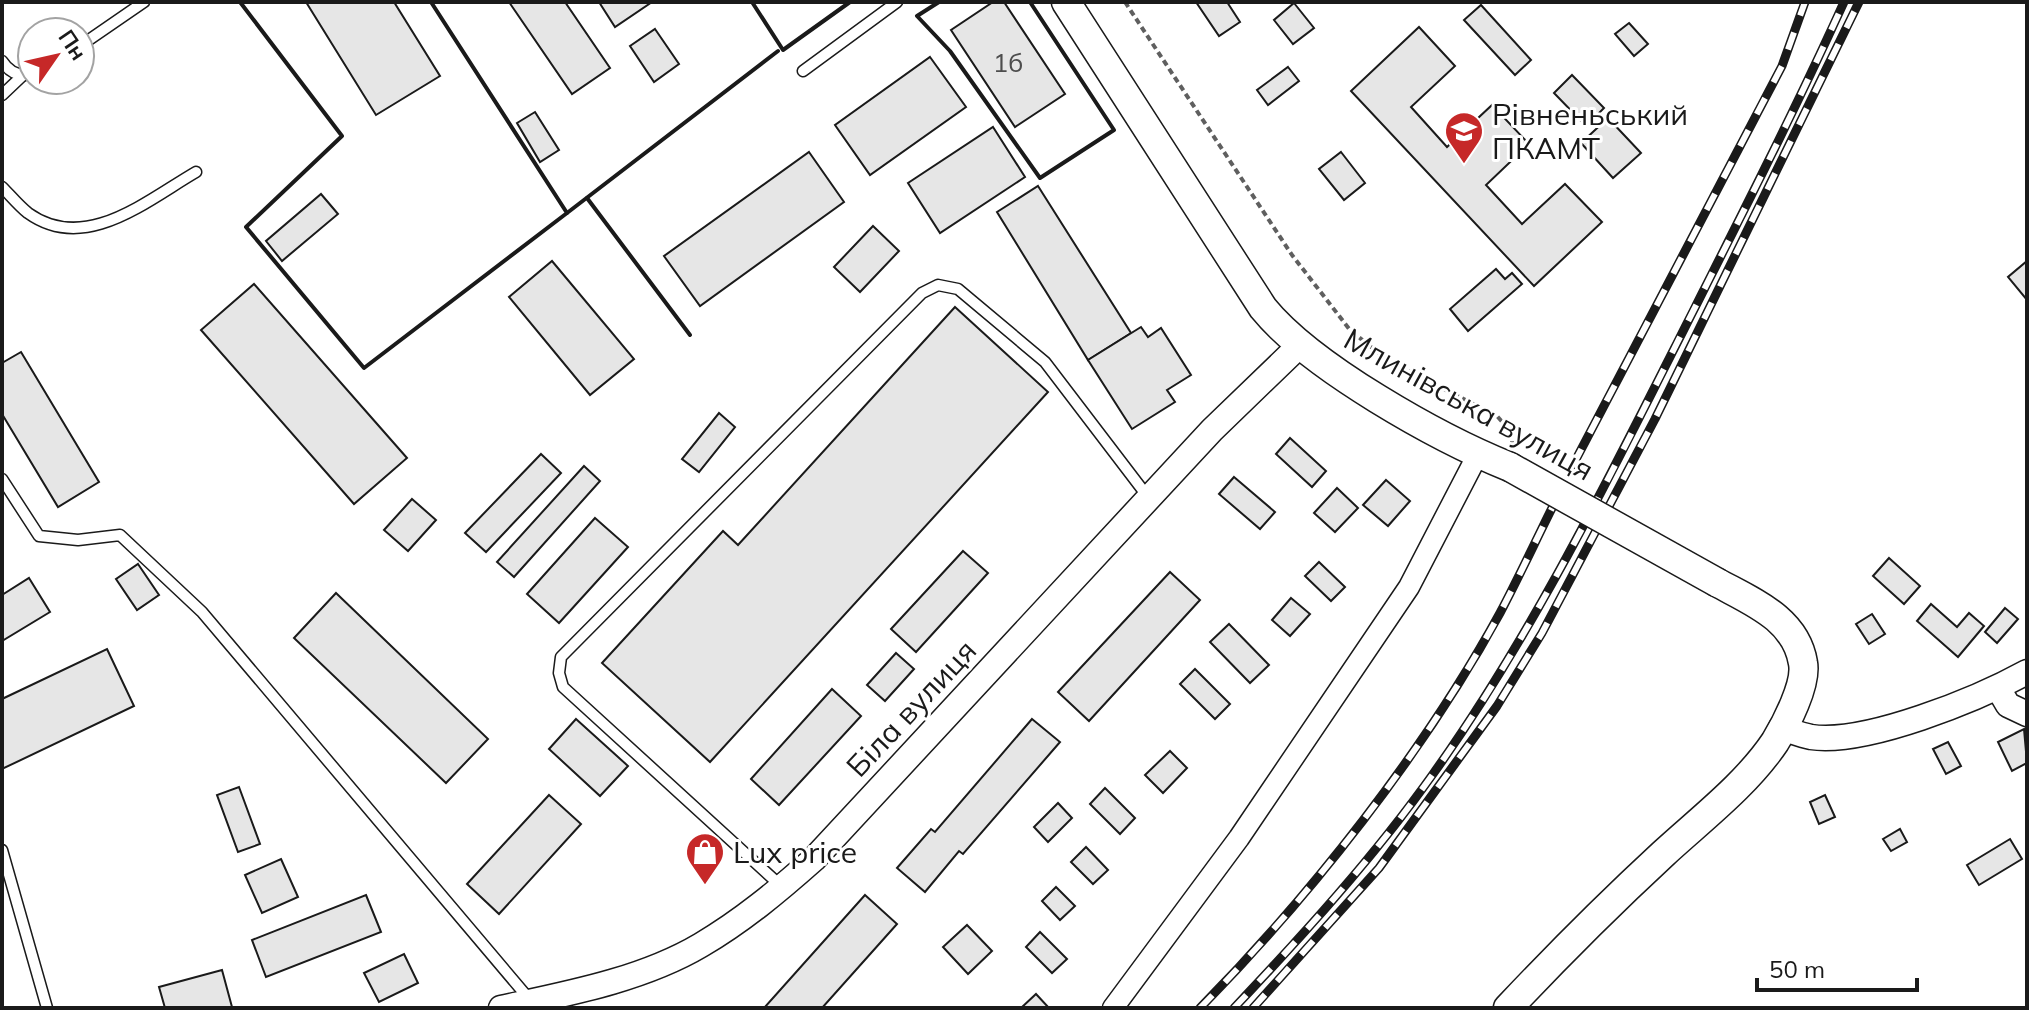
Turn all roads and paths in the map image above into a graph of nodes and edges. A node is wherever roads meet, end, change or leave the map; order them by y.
1 (144, 2) edge
2 (897, 2) edge
3 (1066, 2) edge
4 (1125, 2) edge
5 (96, 35) edge
6 (803, 71) dead end
7 (196, 172) dead end
8 (2, 187) edge
9 (1299, 346) junction
10 (1478, 454) junction
11 (1510, 467) junction
12 (2, 479) edge
13 (1150, 498) junction
14 (2027, 672) edge
15 (1998, 688) junction
16 (2027, 714) edge
17 (1781, 728) junction
18 (2, 850) edge
19 (783, 887) junction
20 (534, 1005) edge
21 (47, 1008) edge
22 (501, 1008) edge
23 (1113, 1008) edge
24 (1508, 1008) edge

1 - 5 lane
2 - 6 lane
3 - 9 main road, Млинівська вулиця
4 - 11 path
7 - 8 lane
9 - 10 main road, Млинівська вулиця
9 - 13 street, Біла вулиця
10 - 11 main road, Млинівська вулиця
10 - 23 street
11 - 17 main road, Млинівська вулиця, bridge
12 - 20 lane
13 - 19 street, Біла вулиця
13 - 19 lane
14 - 15 street
15 - 16 street
15 - 17 street
17 - 24 main road, Млинівська вулиця
18 - 21 lane
19 - 20 street, Біла вулиця
20 - 22 street, Біла вулиця

